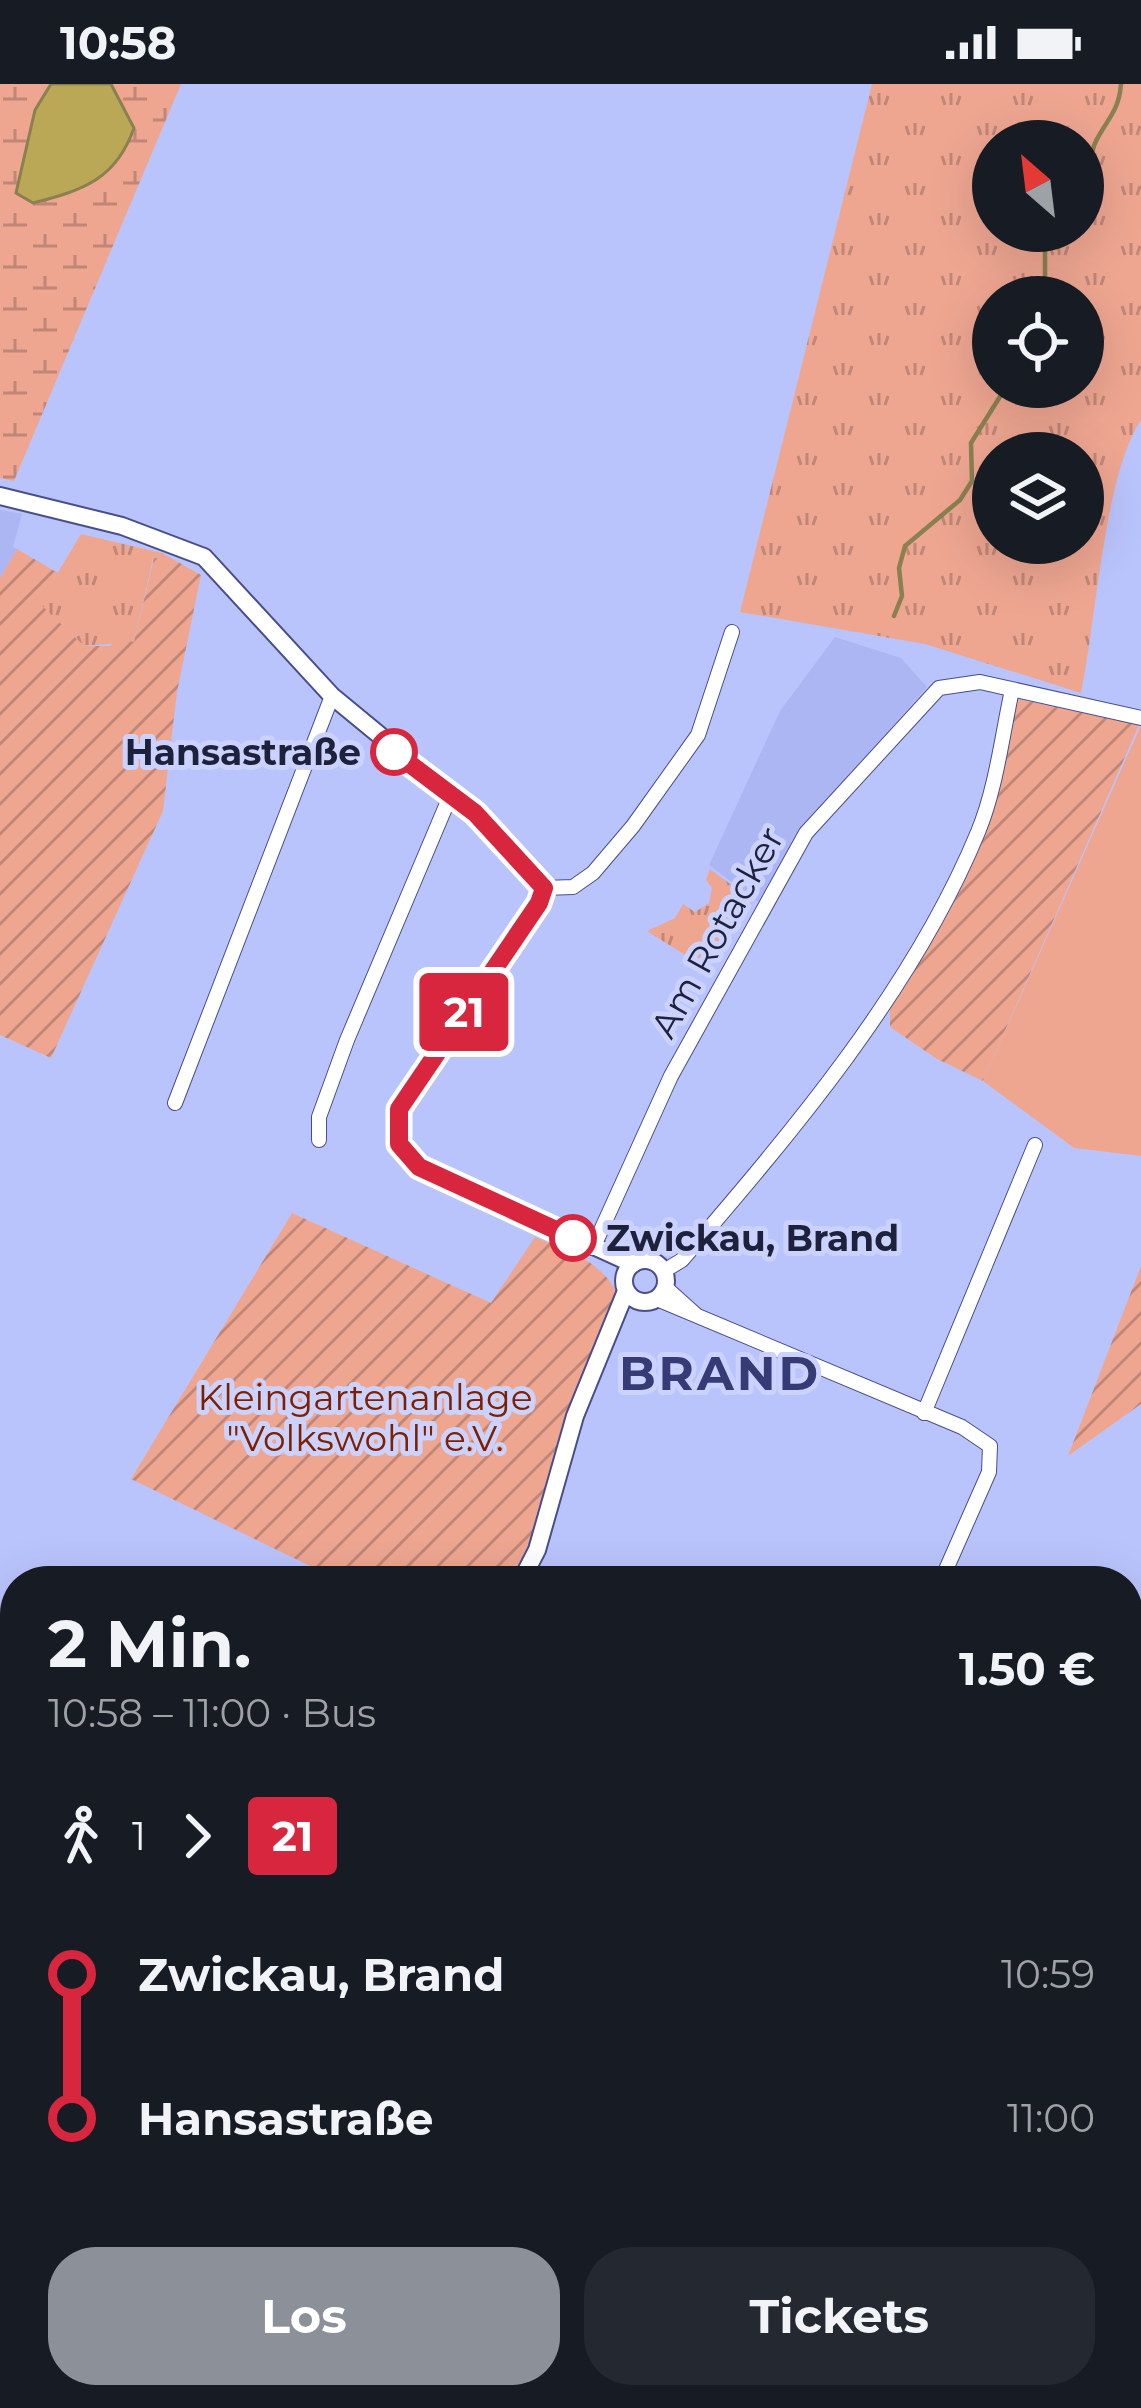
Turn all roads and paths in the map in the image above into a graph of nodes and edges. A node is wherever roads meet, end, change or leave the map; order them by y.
1 (0, 496) edge
2 (732, 632) dead end
3 (1012, 690) junction
4 (332, 696) junction
5 (1141, 718) edge
6 (451, 794) junction
7 (544, 888) junction
8 (175, 1103) dead end
9 (319, 1140) dead end
10 (1035, 1145) dead end
11 (592, 1248) junction
12 (628, 1277) junction
13 (657, 1290) junction
14 (609, 1341) junction
15 (924, 1413) junction
16 (529, 1566) edge
17 (947, 1566) edge

1 - 4 street
2 - 7 street
3 - 5 street
3 - 11 street, Am Rotacker
3 - 13 street
4 - 6 street
4 - 8 street
6 - 7 street
6 - 9 street
7 - 11 street
10 - 15 street
11 - 12 street
12 - 13 street
12 - 13 street
12 - 14 street
13 - 14 street
13 - 15 street
14 - 16 street
15 - 17 street

